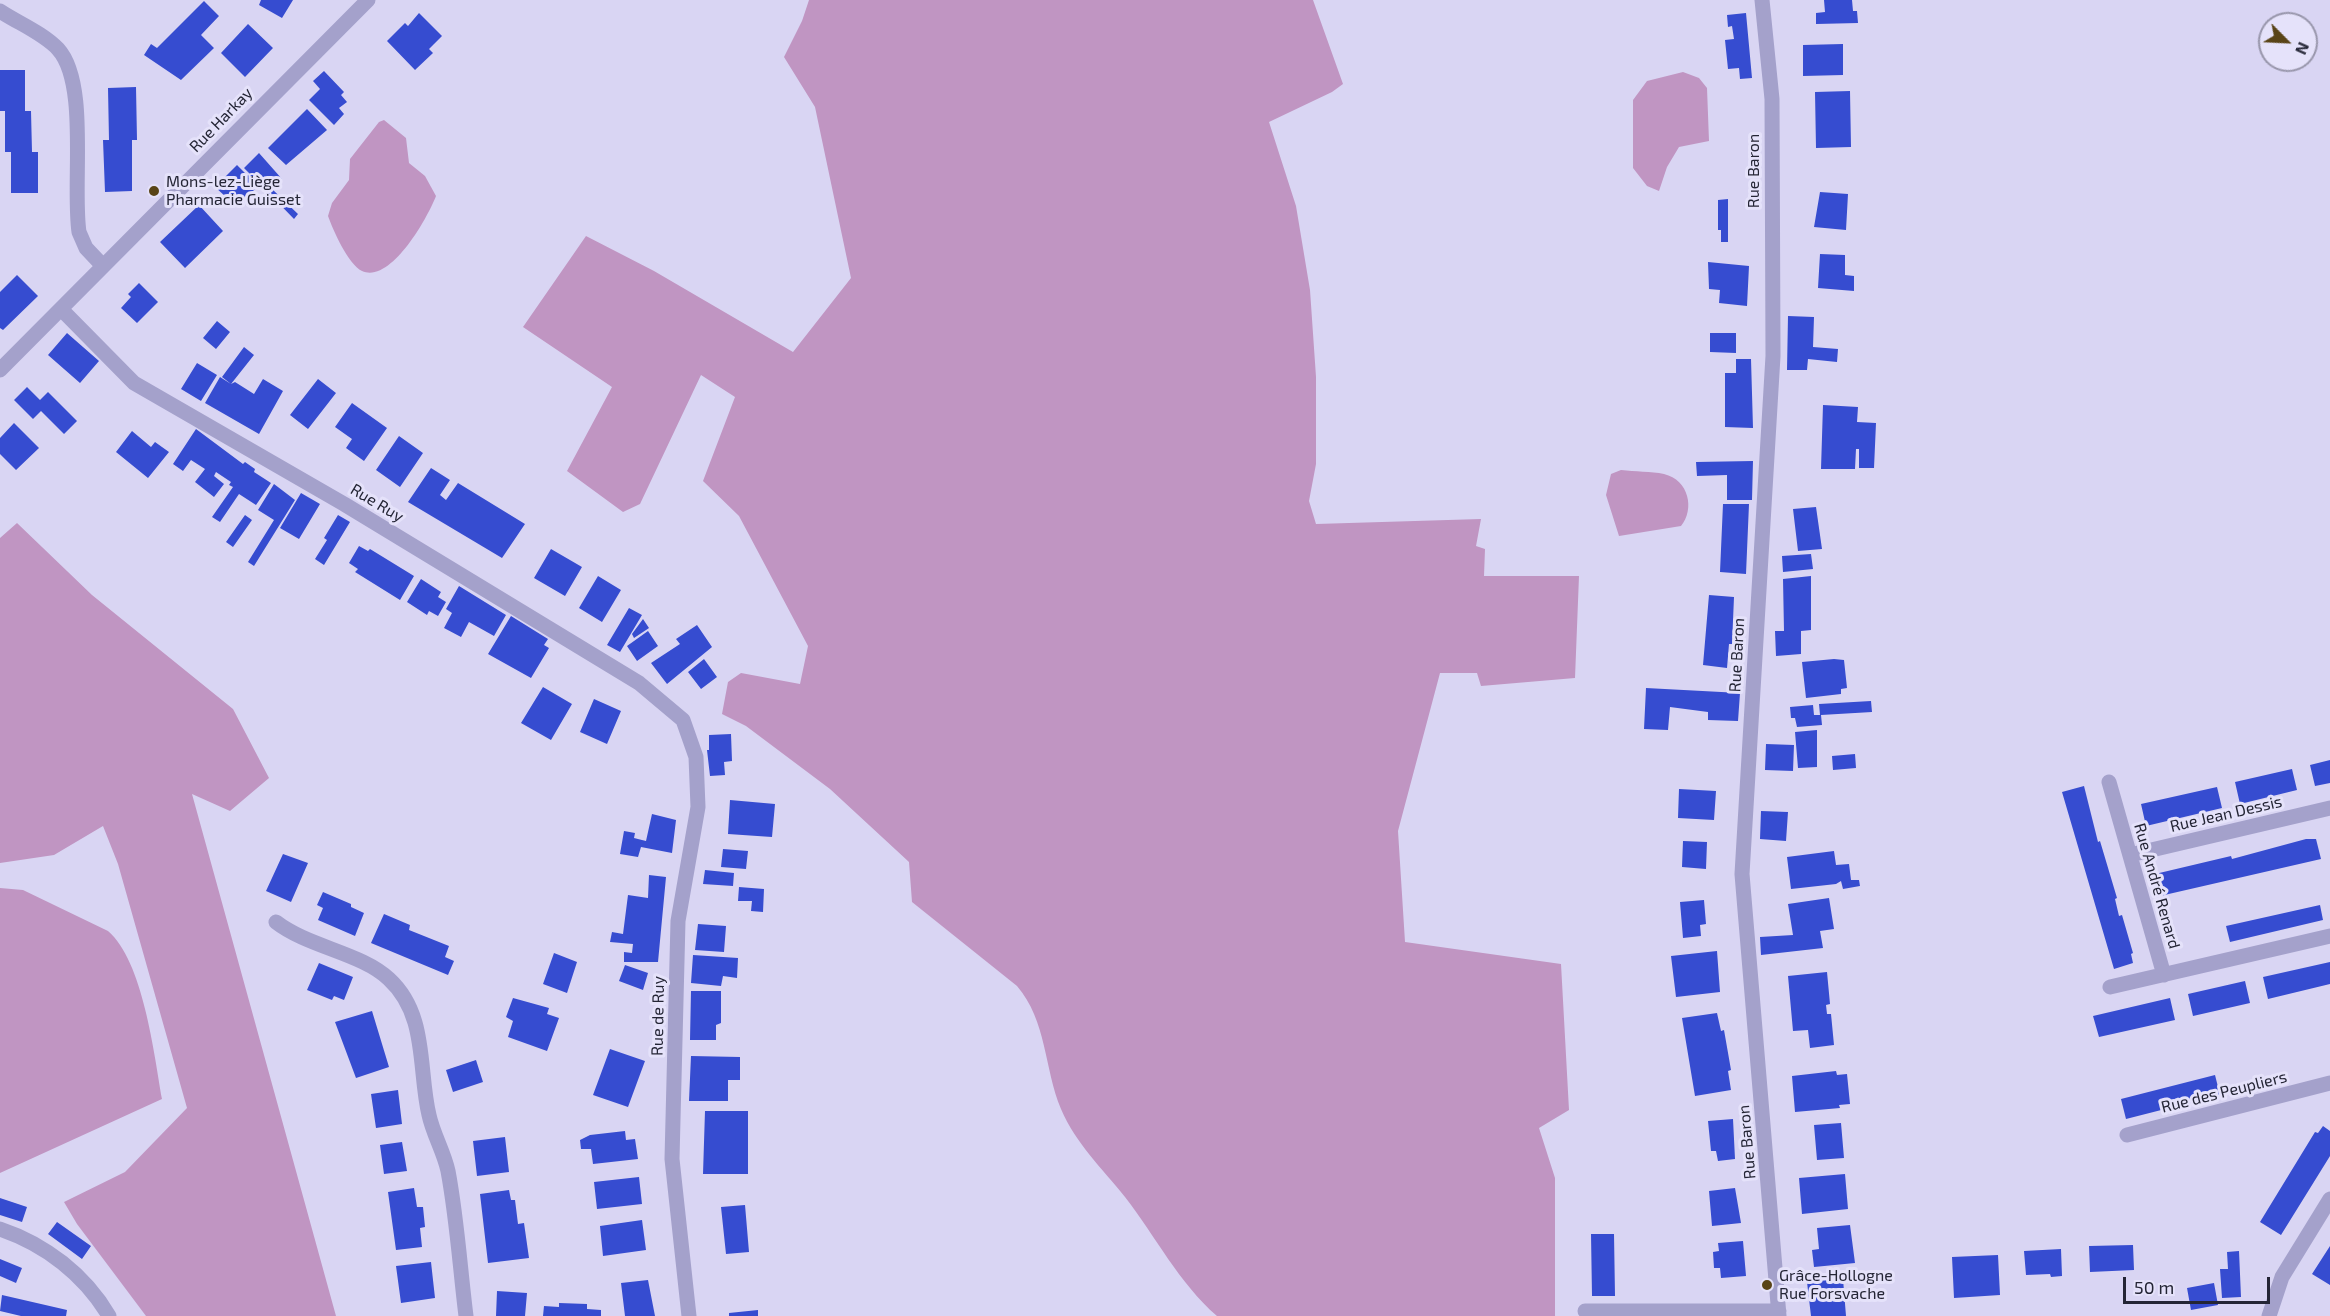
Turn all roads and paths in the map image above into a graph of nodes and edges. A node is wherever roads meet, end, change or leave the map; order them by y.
1 (368, 0) edge
2 (1762, 0) edge
3 (0, 12) edge
4 (103, 266) junction
5 (62, 309) junction
6 (0, 370) edge
7 (683, 720) joint
8 (2109, 782) dead end
9 (2330, 808) edge
10 (2130, 855) junction
11 (276, 922) dead end
12 (2330, 936) edge
13 (2164, 975) junction
14 (2110, 987) dead end
15 (2330, 1083) edge
16 (2127, 1135) dead end
17 (2330, 1199) edge
18 (0, 1229) edge
19 (1586, 1311) dead end
20 (1779, 1314) edge
21 (109, 1316) edge
22 (466, 1316) edge
23 (690, 1316) edge
24 (2269, 1316) edge

1 - 4 street, Rue Harkay
2 - 20 street, Rue Baron
3 - 4 street
4 - 5 street, Rue Harkay
5 - 6 street, Rue Harkay
5 - 7 street, Rue Ruy
7 - 23 street, Rue de Ruy
8 - 10 street, Rue André Renard
9 - 10 street, Rue Jean Dessis
10 - 13 street, Rue André Renard
11 - 22 street
12 - 13 street, Rue André Renard
13 - 14 street
15 - 16 street, Rue des Peupliers
17 - 24 street
18 - 21 street
19 - 20 street, Rue Baron

